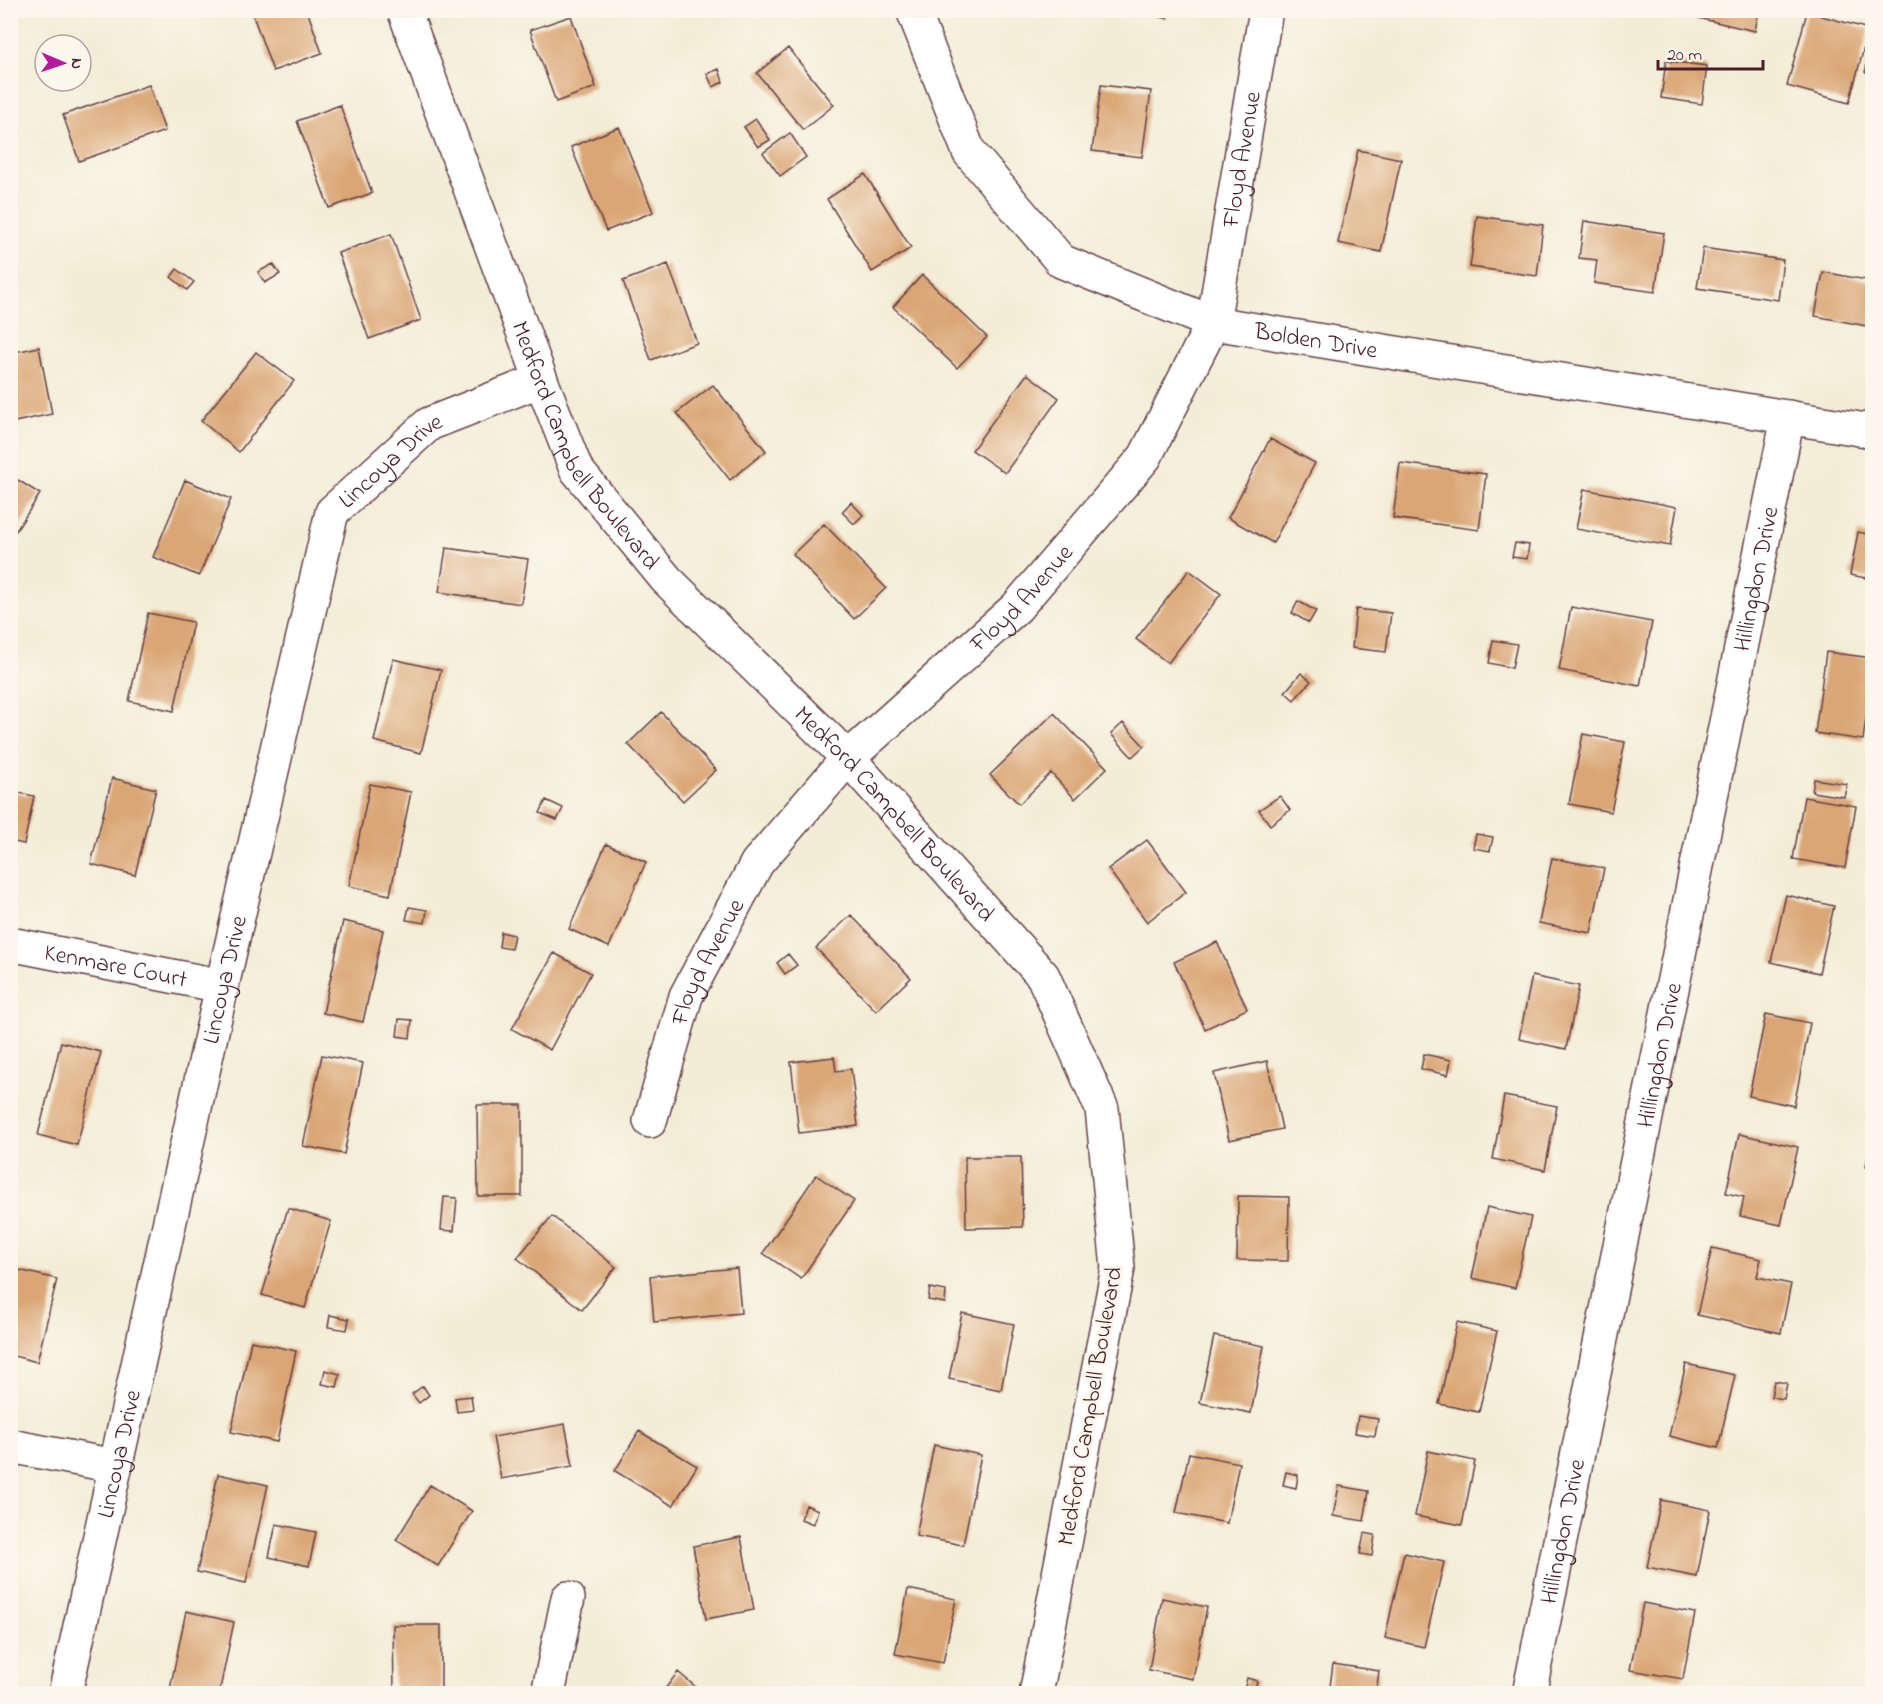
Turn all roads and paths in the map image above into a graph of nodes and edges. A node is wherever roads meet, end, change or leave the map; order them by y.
1 (404, 10) edge
2 (913, 10) edge
3 (1266, 10) edge
4 (1213, 323) junction
5 (541, 381) junction
6 (1788, 417) junction
7 (1872, 430) edge
8 (848, 759) junction
9 (10, 944) edge
10 (222, 986) junction
11 (650, 1121) dead end
12 (10, 1446) edge
13 (115, 1466) junction
14 (568, 1598) dead end
15 (65, 1694) edge
16 (548, 1694) edge
17 (1036, 1694) edge
18 (1529, 1694) edge

1 - 5 street, Medford Campbell Boulevard
2 - 4 street, Bolden Drive
3 - 4 street, Floyd Avenue
4 - 6 street, Bolden Drive
4 - 8 street, Floyd Avenue
5 - 8 street, Medford Campbell Boulevard
5 - 10 street, Lincoya Drive
6 - 7 street, Bolden Drive
6 - 18 street, Hillingdon Drive
8 - 11 street, Floyd Avenue
8 - 17 street, Medford Campbell Boulevard
9 - 10 street, Kenmare Court
10 - 13 street, Lincoya Drive
12 - 13 street
13 - 15 street, Lincoya Drive
14 - 16 street

